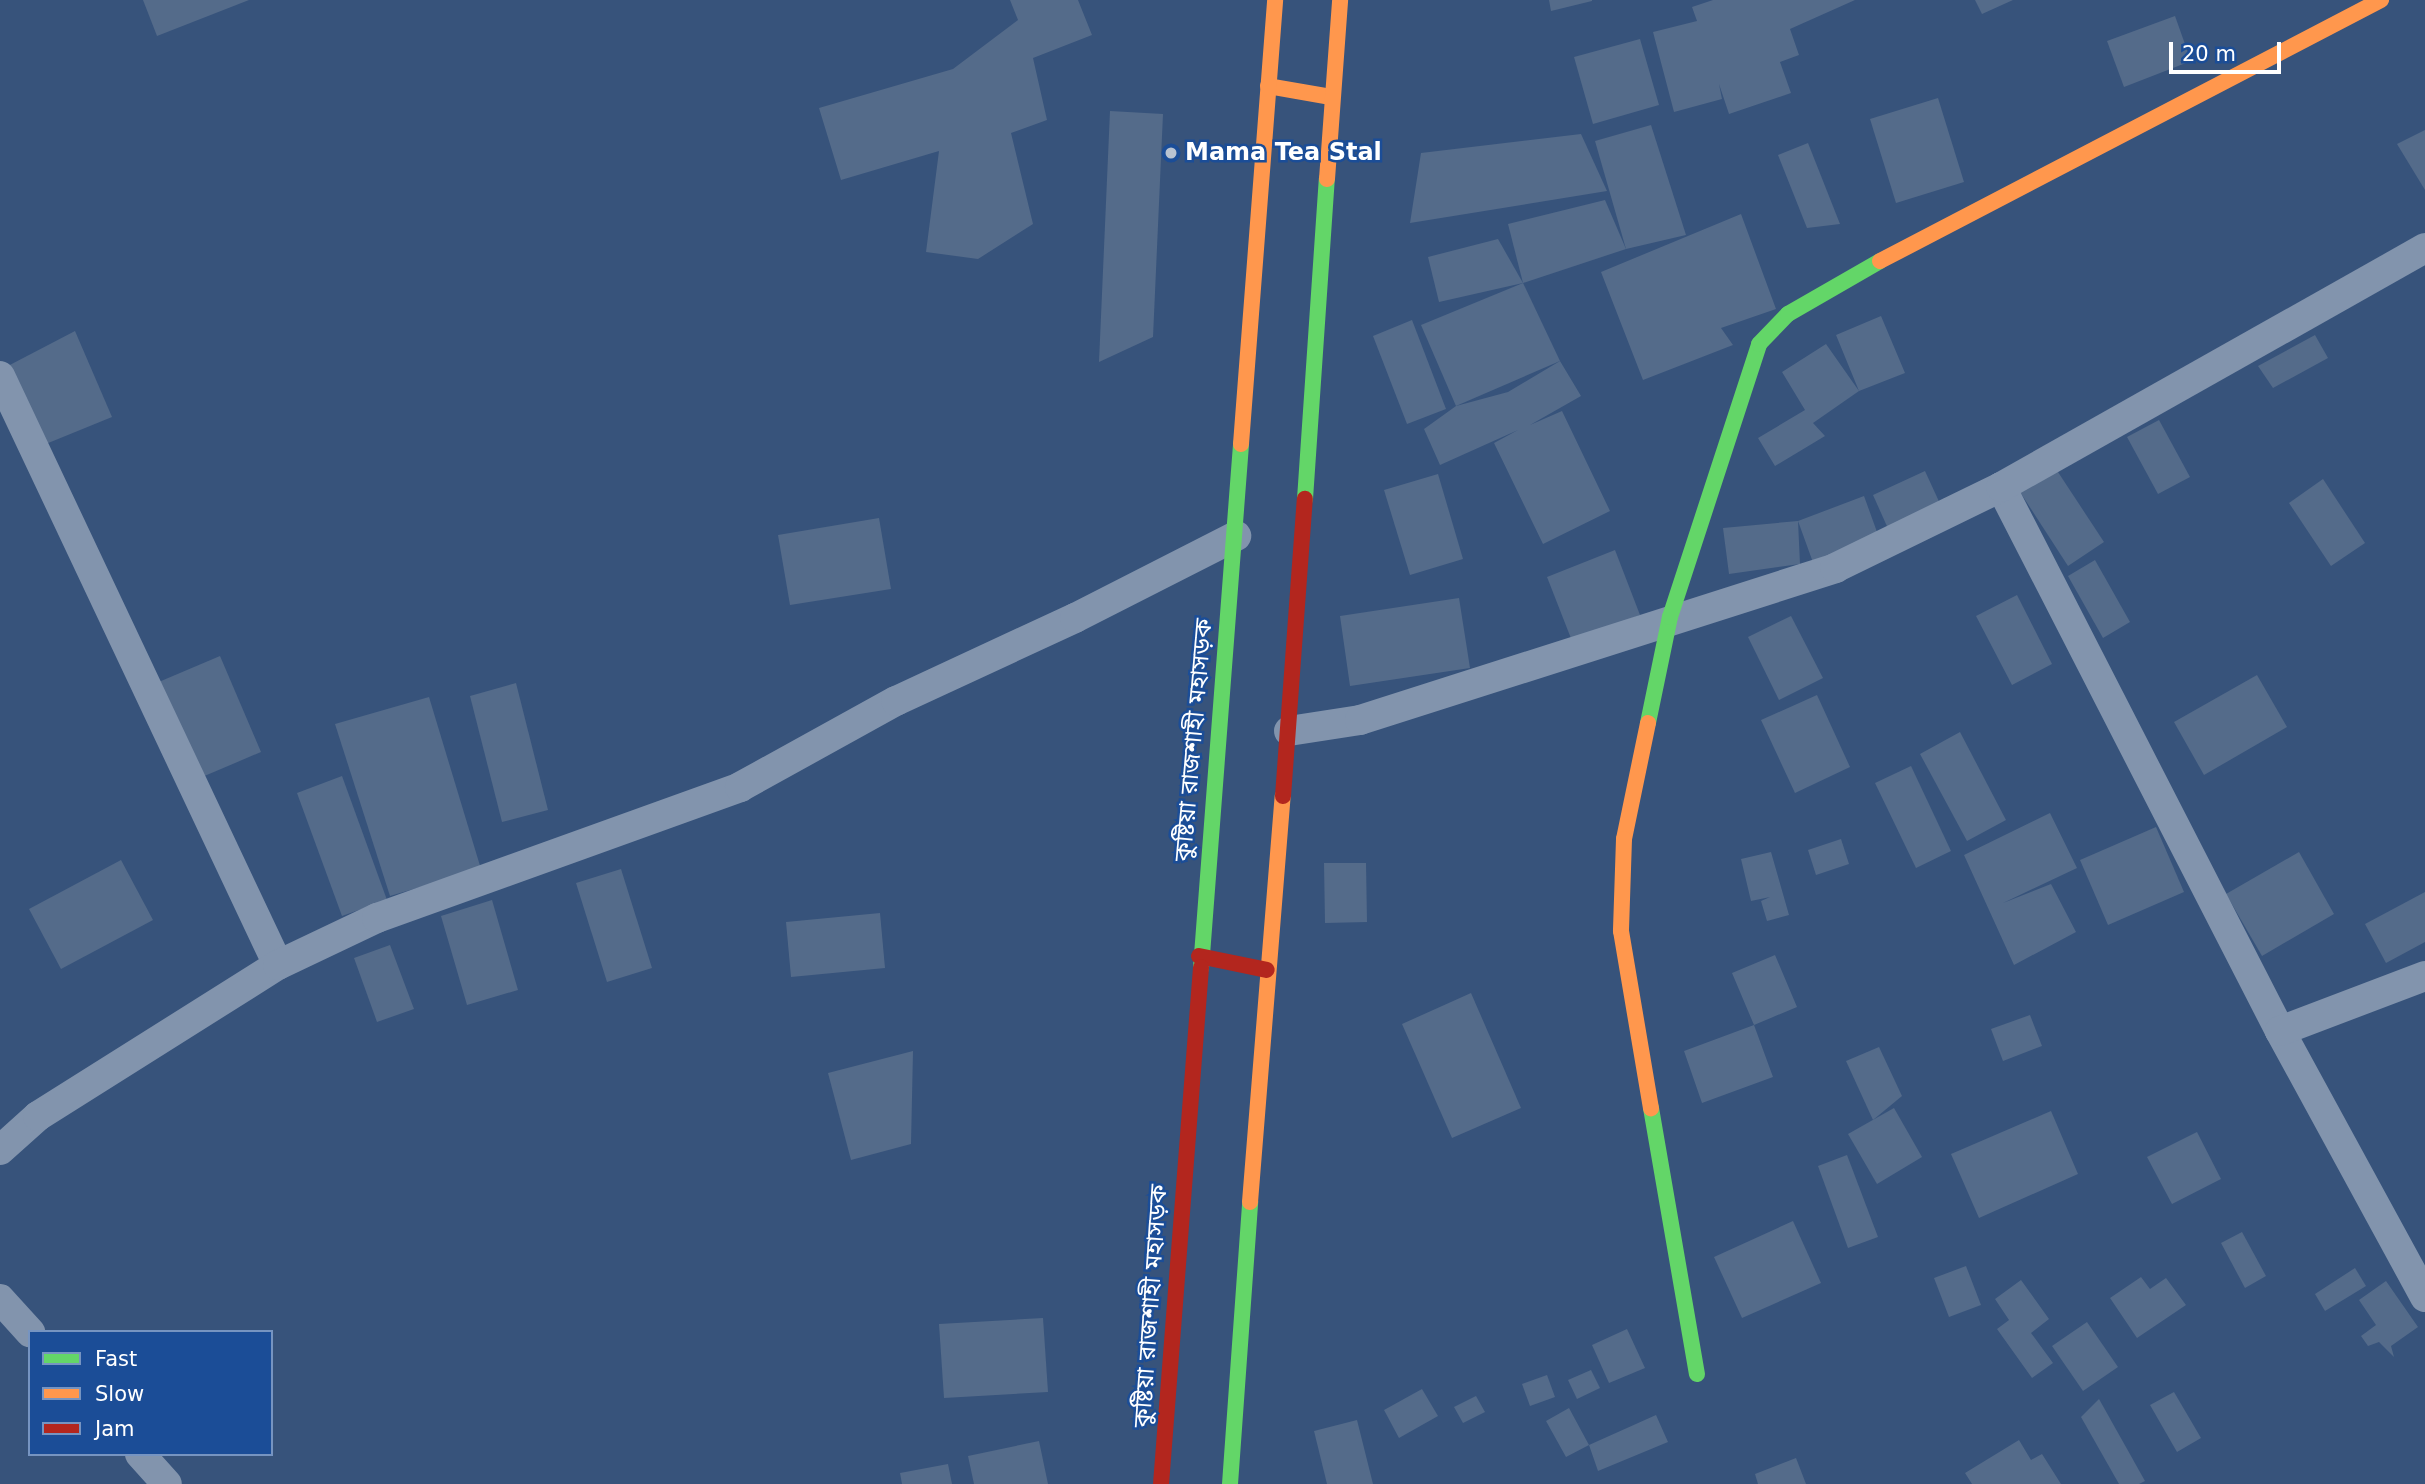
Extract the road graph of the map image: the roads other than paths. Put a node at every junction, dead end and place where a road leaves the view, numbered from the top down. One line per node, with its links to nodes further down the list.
1 (1275, 0): 4 (main road, কুষ্টিয়া রাজশাহী মহাসড়ক)
2 (1340, 0): 5 (main road)
3 (2381, 0): 10 (main road)
4 (1268, 86): 5 (main road); 9 (main road, কুষ্টিয়া রাজশাহী মহাসড়ক)
5 (1331, 97): 11 (main road)
6 (2425, 248): 8 (street)
7 (0, 376): 13 (street)
8 (2001, 487): 10 (street); 16 (street)
9 (1236, 536): 12 (main road, কুষ্টিয়া রাজশাহী মহাসড়ক); 13 (street)
10 (1670, 617): 11 (street); 21 (main road)
11 (1289, 730): 14 (main road)
12 (1199, 956): 14 (main road); 24 (main road, কুষ্টিয়া রাজশাহী মহাসড়ক)
13 (278, 965): 17 (street)
14 (1267, 970): 25 (main road)
15 (2425, 976): 16 (street)
16 (2280, 1031): 18 (street)
17 (0, 1150)
18 (2425, 1297)
19 (0, 1299): 20 (street)
20 (28, 1330)
21 (1698, 1374)
22 (143, 1456): 23 (street)
23 (167, 1484)
24 (1161, 1484)
25 (1230, 1484)

